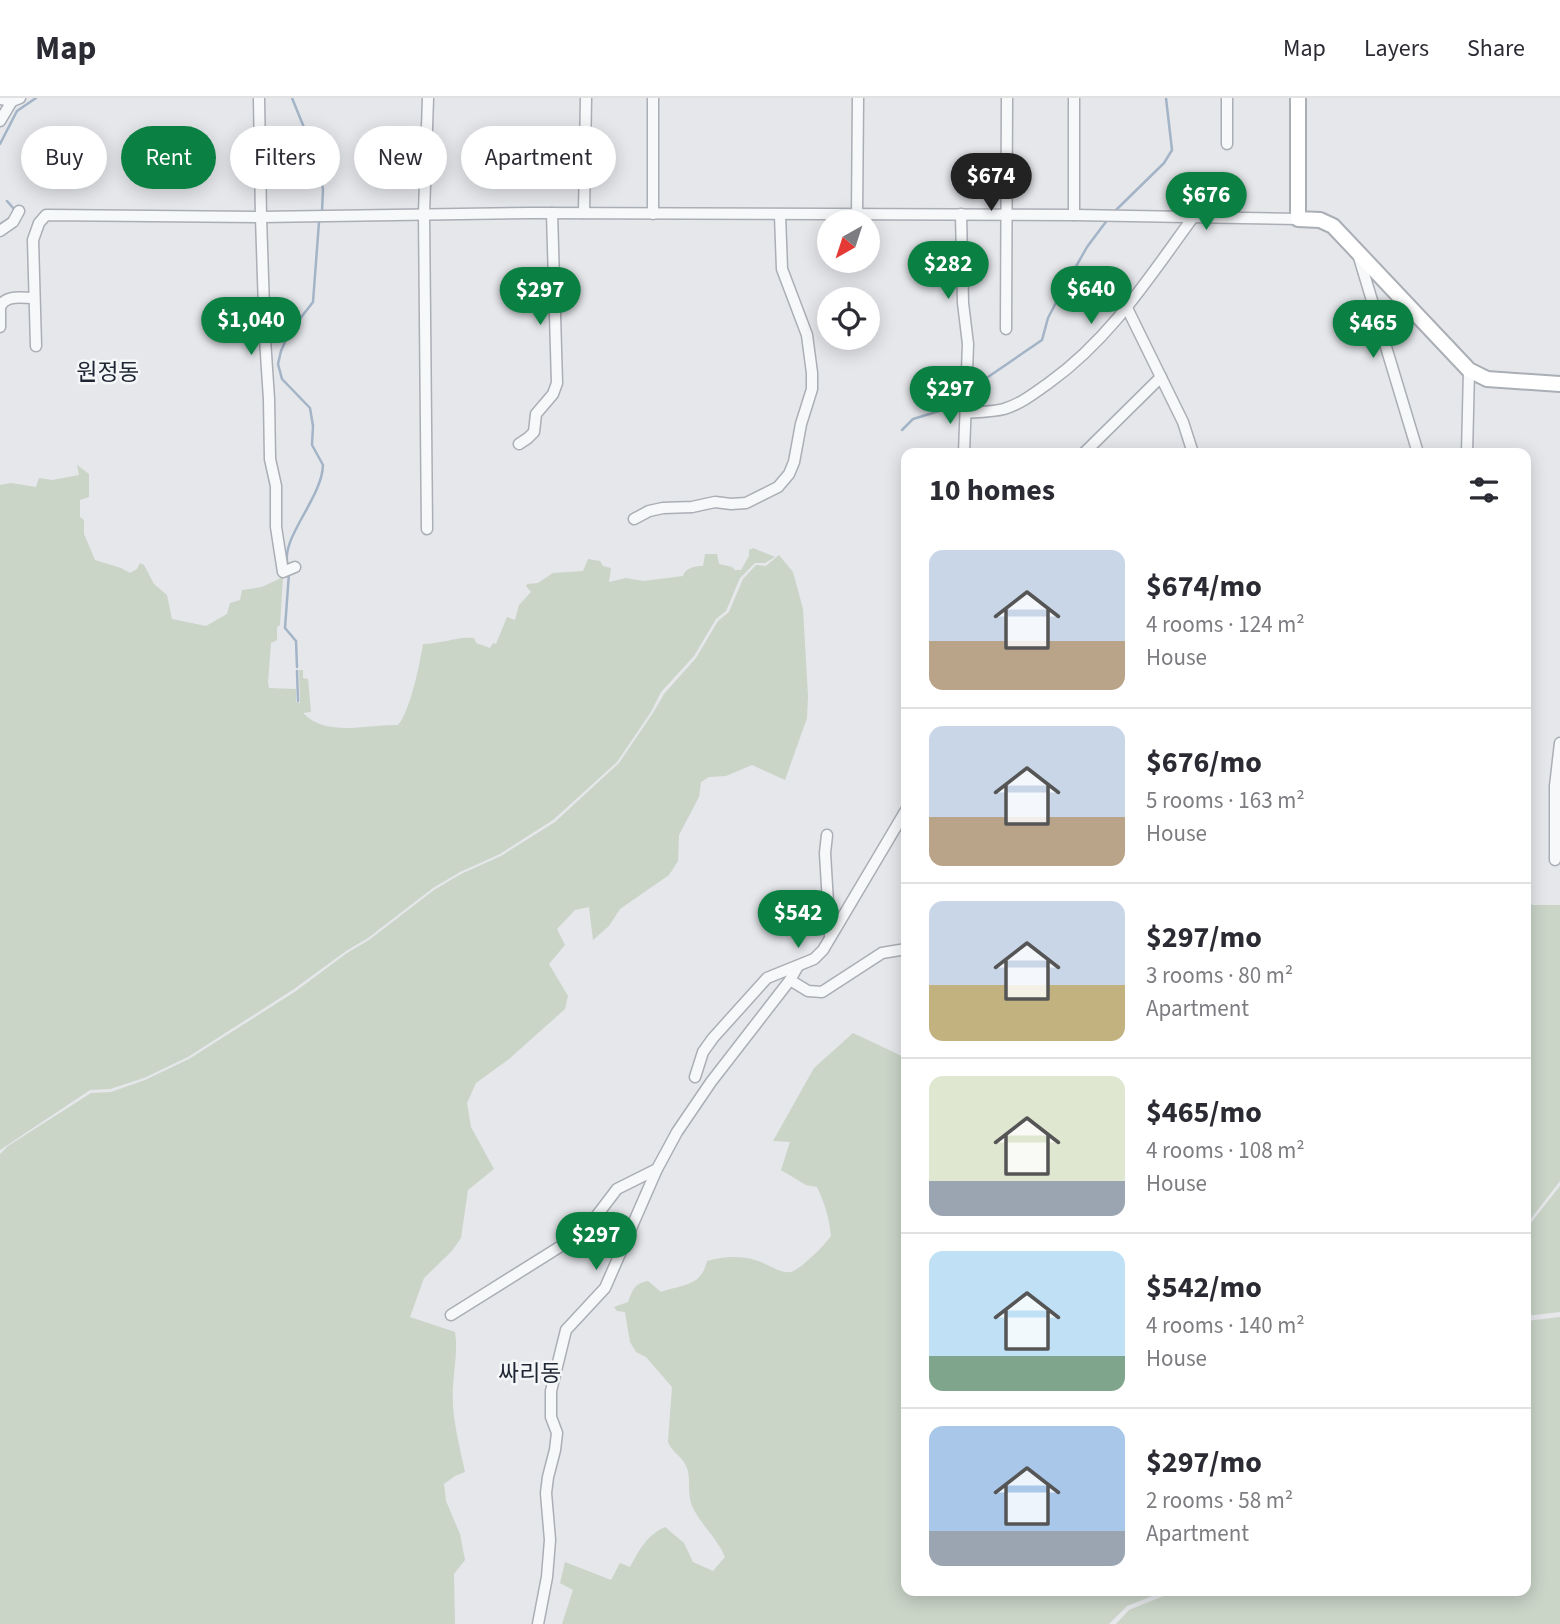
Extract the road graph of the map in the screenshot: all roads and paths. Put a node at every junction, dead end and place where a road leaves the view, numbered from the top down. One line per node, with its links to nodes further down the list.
1 (259, 98): 27 (street)
2 (428, 98): 16 (street)
3 (586, 98): 18 (street)
4 (653, 98): 19 (street)
5 (858, 98): 14 (street)
6 (1007, 98): 25 (street)
7 (1074, 98): 24 (street)
8 (1227, 98): 13 (street)
9 (1298, 98): 28 (street)
10 (0, 99): 11 (street)
11 (16, 99): 12 (street)
12 (0, 121)
13 (1227, 144)
14 (857, 210)
15 (19, 211): 29 (street)
16 (424, 213): 17 (street); 27 (street); 48 (street)
17 (552, 213): 18 (street); 41 (street)
18 (584, 213): 19 (street)
19 (653, 214): 21 (street)
20 (961, 214): 23 (street); 25 (street); 40 (street)
21 (780, 215): 22 (street); 47 (street)
22 (817, 215)
23 (880, 215)
24 (1074, 215): 25 (street); 26 (street)
25 (1007, 216): 35 (street)
26 (1194, 216): 28 (street); 32 (street)
27 (261, 217): 31 (street); 49 (street)
28 (1298, 219): 30 (street)
29 (0, 231)
30 (1358, 254): 37 (street); 45 (street)
31 (34, 298): 33 (street); 36 (street)
32 (1127, 308): 38 (street); 40 (street)
33 (0, 309): 34 (street)
34 (0, 327)
35 (1006, 329)
36 (36, 346)
37 (1469, 370): 39 (street); 46 (street)
38 (1160, 377): 43 (street); 44 (street)
39 (1560, 384)
40 (966, 413): 42 (street)
41 (519, 443)
42 (964, 448)
43 (1089, 448)
44 (1192, 448)
45 (1416, 448)
46 (1467, 448)
47 (634, 519)
48 (427, 529)
49 (295, 567)
50 (1560, 743): 53 (street)
51 (901, 818): 54 (street)
52 (827, 835): 54 (street)
53 (1555, 860)
54 (830, 937): 56 (street)
55 (901, 951): 57 (street)
56 (798, 966): 57 (street); 58 (street)
57 (790, 980): 59 (street)
58 (695, 1077)
59 (656, 1169): 60 (street); 61 (street)
60 (452, 1315)
61 (538, 1624)

